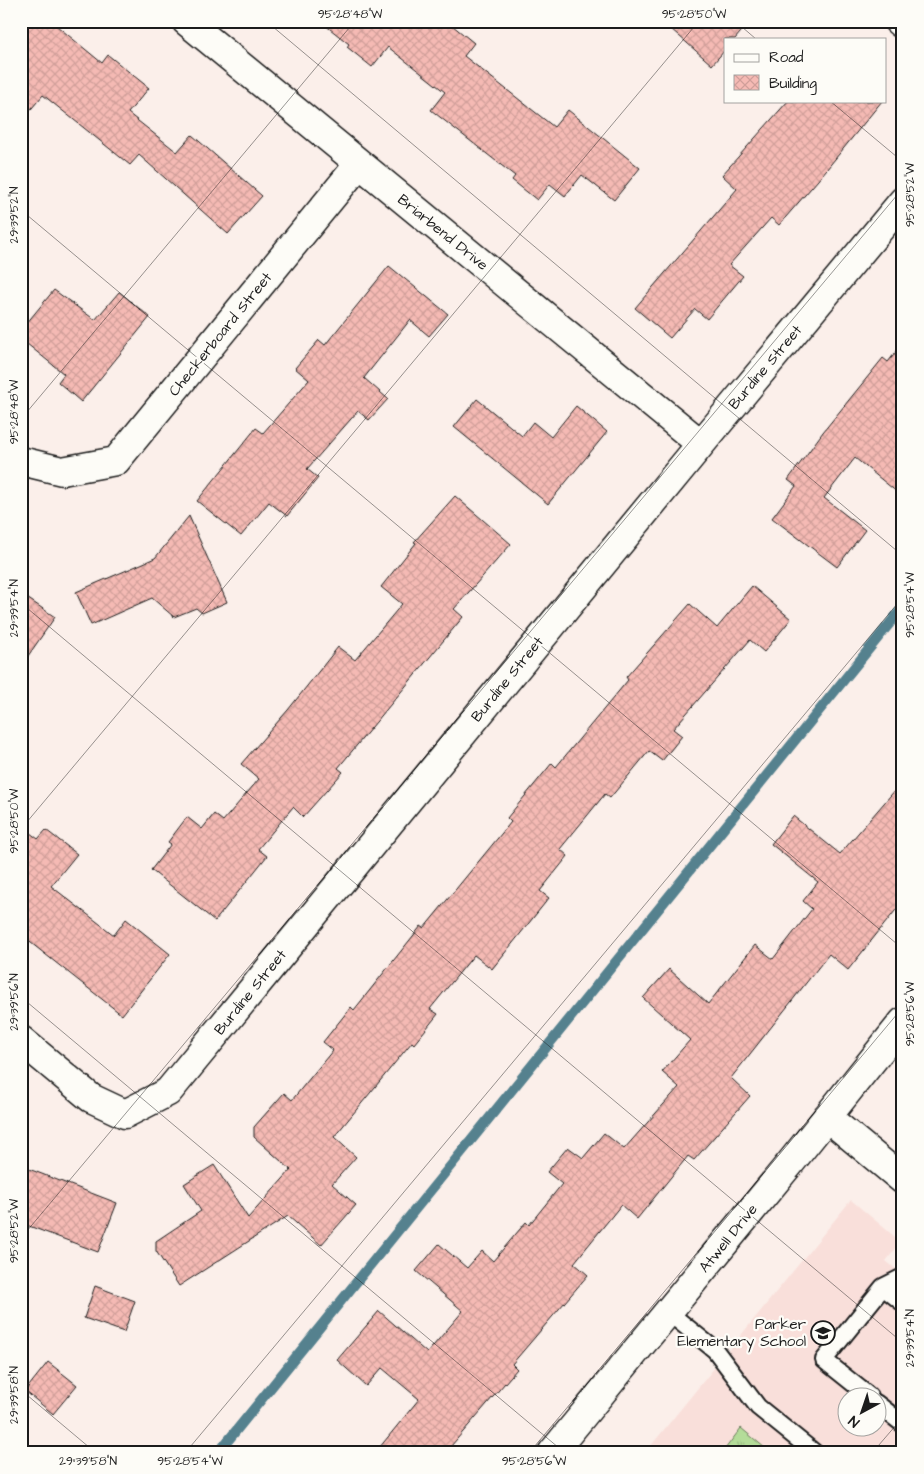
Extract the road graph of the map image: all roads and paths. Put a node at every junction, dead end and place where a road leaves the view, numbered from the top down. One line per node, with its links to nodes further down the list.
1 (186, 21): 4 (street, Briarbend Drive)
2 (898, 21): 3 (street)
3 (903, 25)
4 (359, 164): 6 (street, Briarbend Drive); 7 (street, Checkerboard Street)
5 (903, 202): 6 (street, Burdine Street)
6 (700, 444): 9 (street, Burdine Street)
7 (21, 461)
8 (903, 1022): 10 (street, Atwell Drive)
9 (21, 1040)
10 (827, 1117): 11 (street); 15 (street, Atwell Drive)
11 (903, 1180)
12 (903, 1277): 13 (lane)
13 (883, 1287): 14 (lane); 16 (lane)
14 (903, 1303)
15 (668, 1312): 19 (street, Atwell Drive); 20 (lane)
16 (856, 1386)
17 (886, 1411): 18 (lane)
18 (903, 1424)
19 (552, 1453)
20 (815, 1453)

